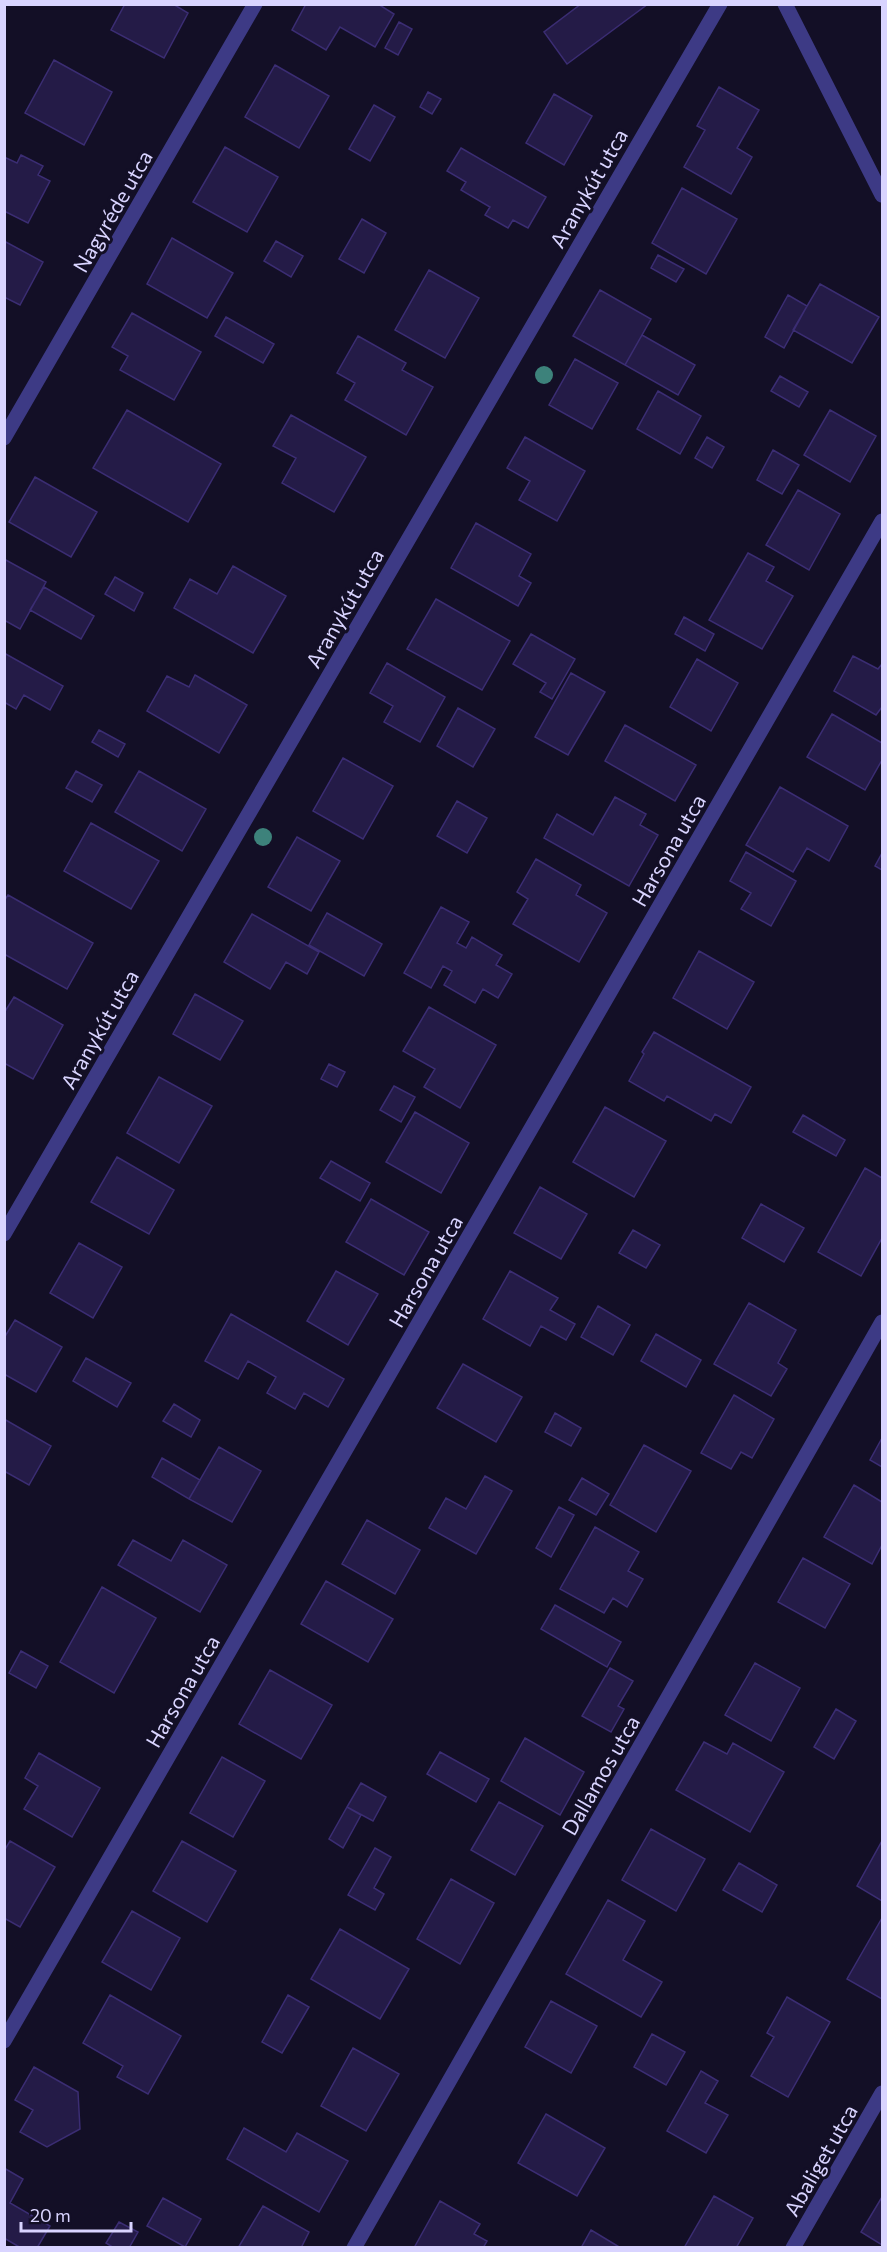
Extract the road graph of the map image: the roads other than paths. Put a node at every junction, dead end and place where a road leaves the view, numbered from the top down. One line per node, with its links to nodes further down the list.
1 (255, 4): 5 (street, Nagyréde utca)
2 (720, 4): 7 (street, Aranykút utca)
3 (785, 4): 4 (street)
4 (882, 195)
5 (4, 438)
6 (882, 521): 9 (street, Harsona utca)
7 (4, 1234)
8 (882, 1322): 11 (street, Dallamos utca)
9 (4, 2041)
10 (882, 2093): 12 (street, Abaliget utca)
11 (354, 2247)
12 (794, 2247)

